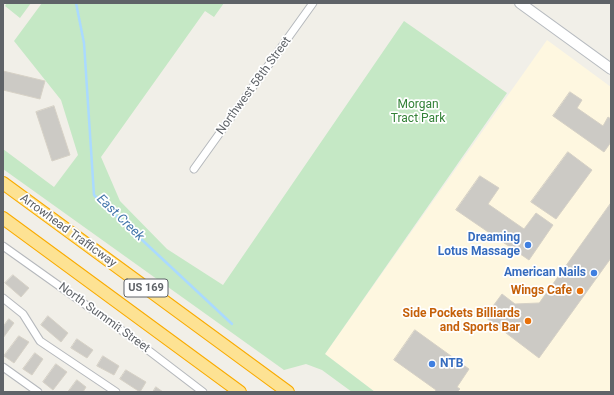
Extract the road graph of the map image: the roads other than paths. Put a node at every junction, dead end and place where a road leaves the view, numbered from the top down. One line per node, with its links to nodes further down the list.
1 (313, 3): 4 (street, Northwest 58th Street)
2 (520, 3): 3 (street)
3 (611, 70)
4 (194, 169)
5 (3, 183): 14 (highway, Arrowhead Trafficway / US 169)
6 (3, 218): 13 (highway, US 169)
7 (3, 246): 12 (street, North Summit Street)
8 (3, 298): 11 (street)
9 (3, 366): 10 (street)
10 (38, 392)
11 (116, 392)
12 (204, 392)
13 (240, 392)
14 (288, 392)

